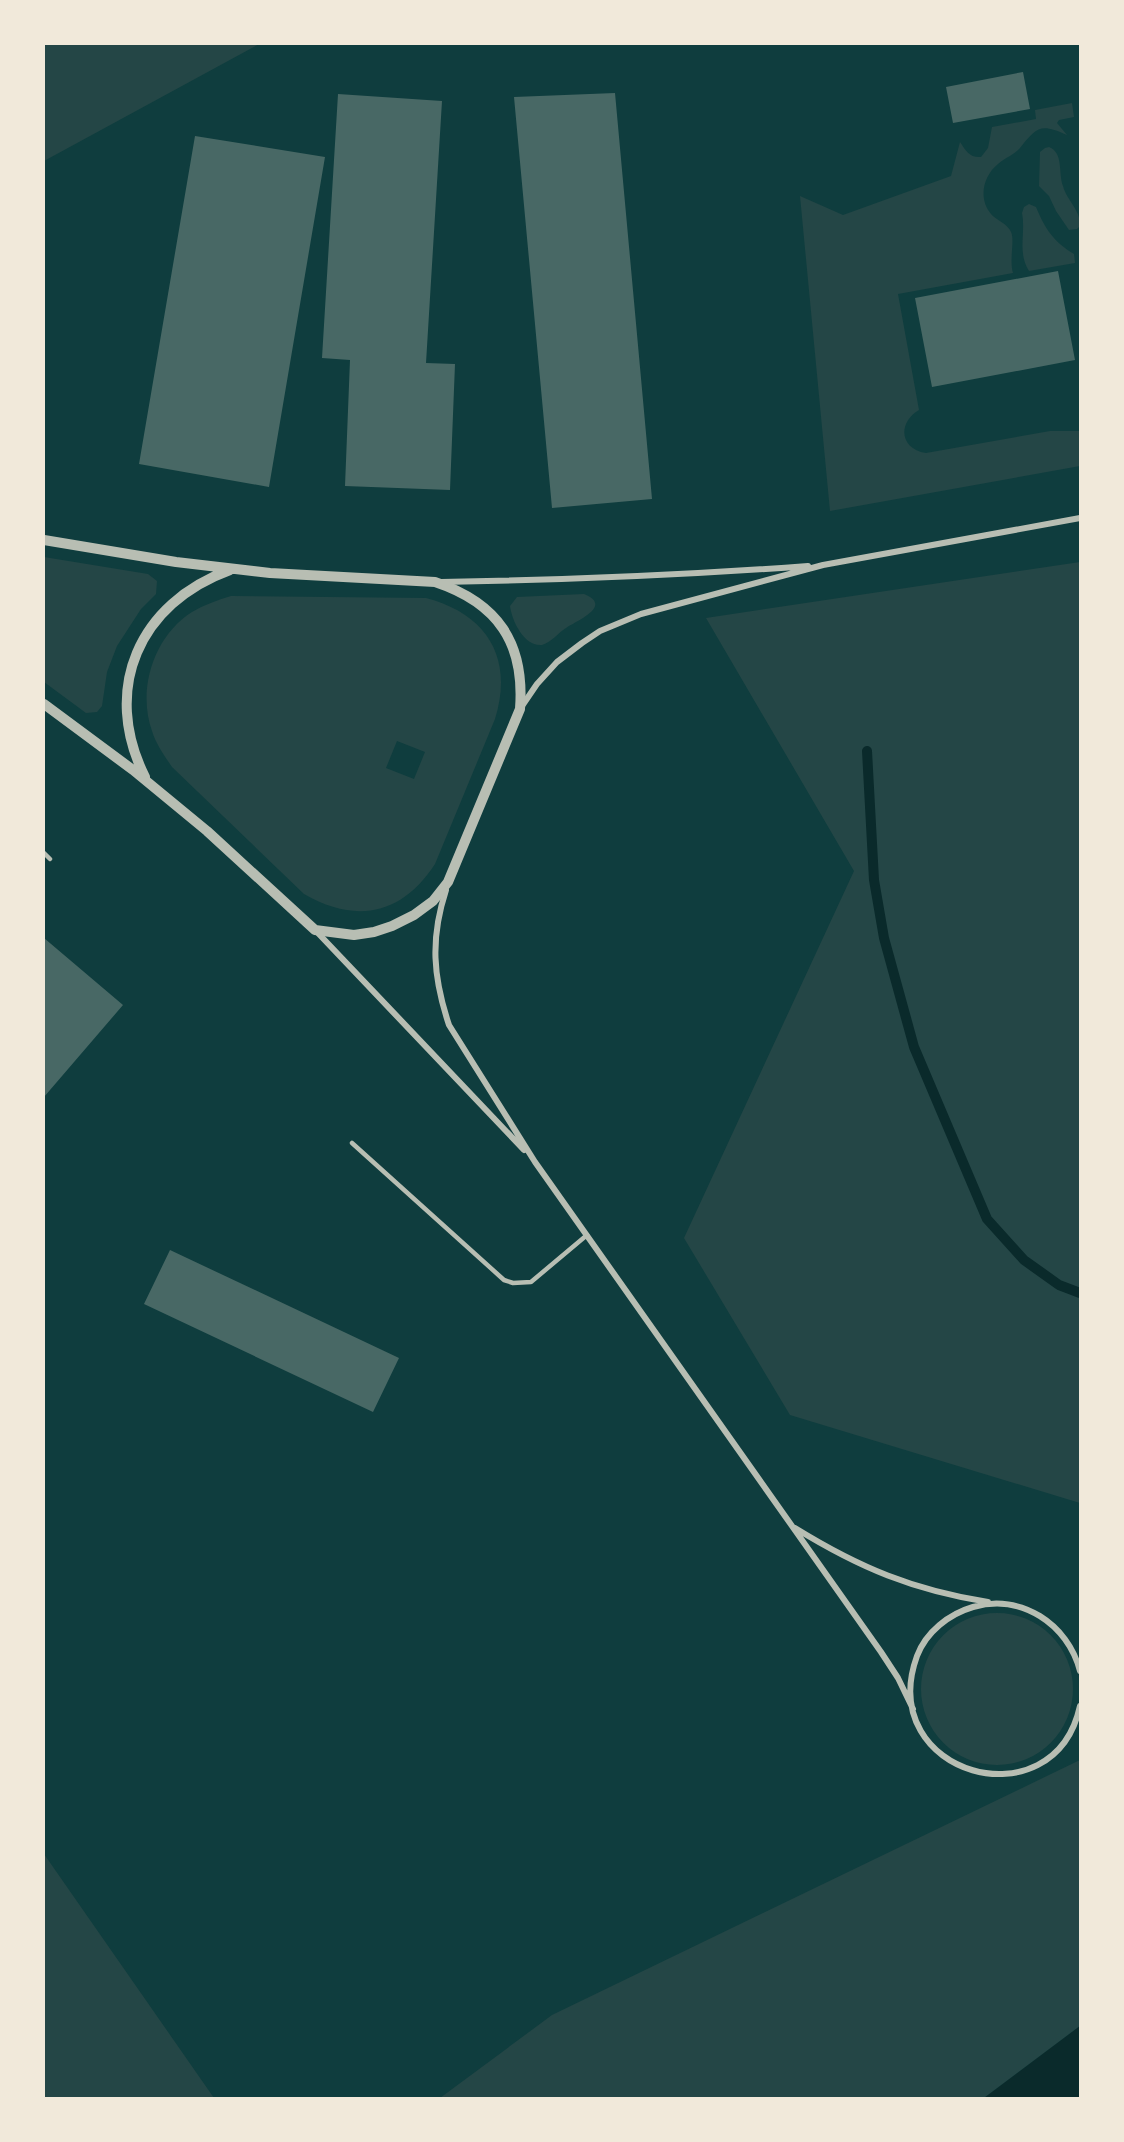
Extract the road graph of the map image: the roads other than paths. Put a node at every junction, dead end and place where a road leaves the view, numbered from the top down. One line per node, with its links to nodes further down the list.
1 (1080, 518): 3 (street)
2 (44, 540): 4 (street)
3 (824, 564): 5 (street); 7 (street)
4 (233, 569): 5 (street); 8 (street)
5 (435, 582): 7 (street)
6 (44, 704): 8 (street)
7 (520, 709): 11 (street)
8 (147, 782): 12 (street)
9 (44, 853): 10 (lane)
10 (50, 858)
11 (448, 882): 12 (street); 14 (street)
12 (315, 930): 14 (street)
13 (352, 1143): 15 (lane)
14 (535, 1162): 15 (street)
15 (587, 1235): 16 (street)
16 (791, 1526): 17 (street); 20 (street)
17 (1001, 1603): 18 (street); 20 (street)
18 (1080, 1671)
19 (1080, 1706): 20 (street)
20 (913, 1709)

